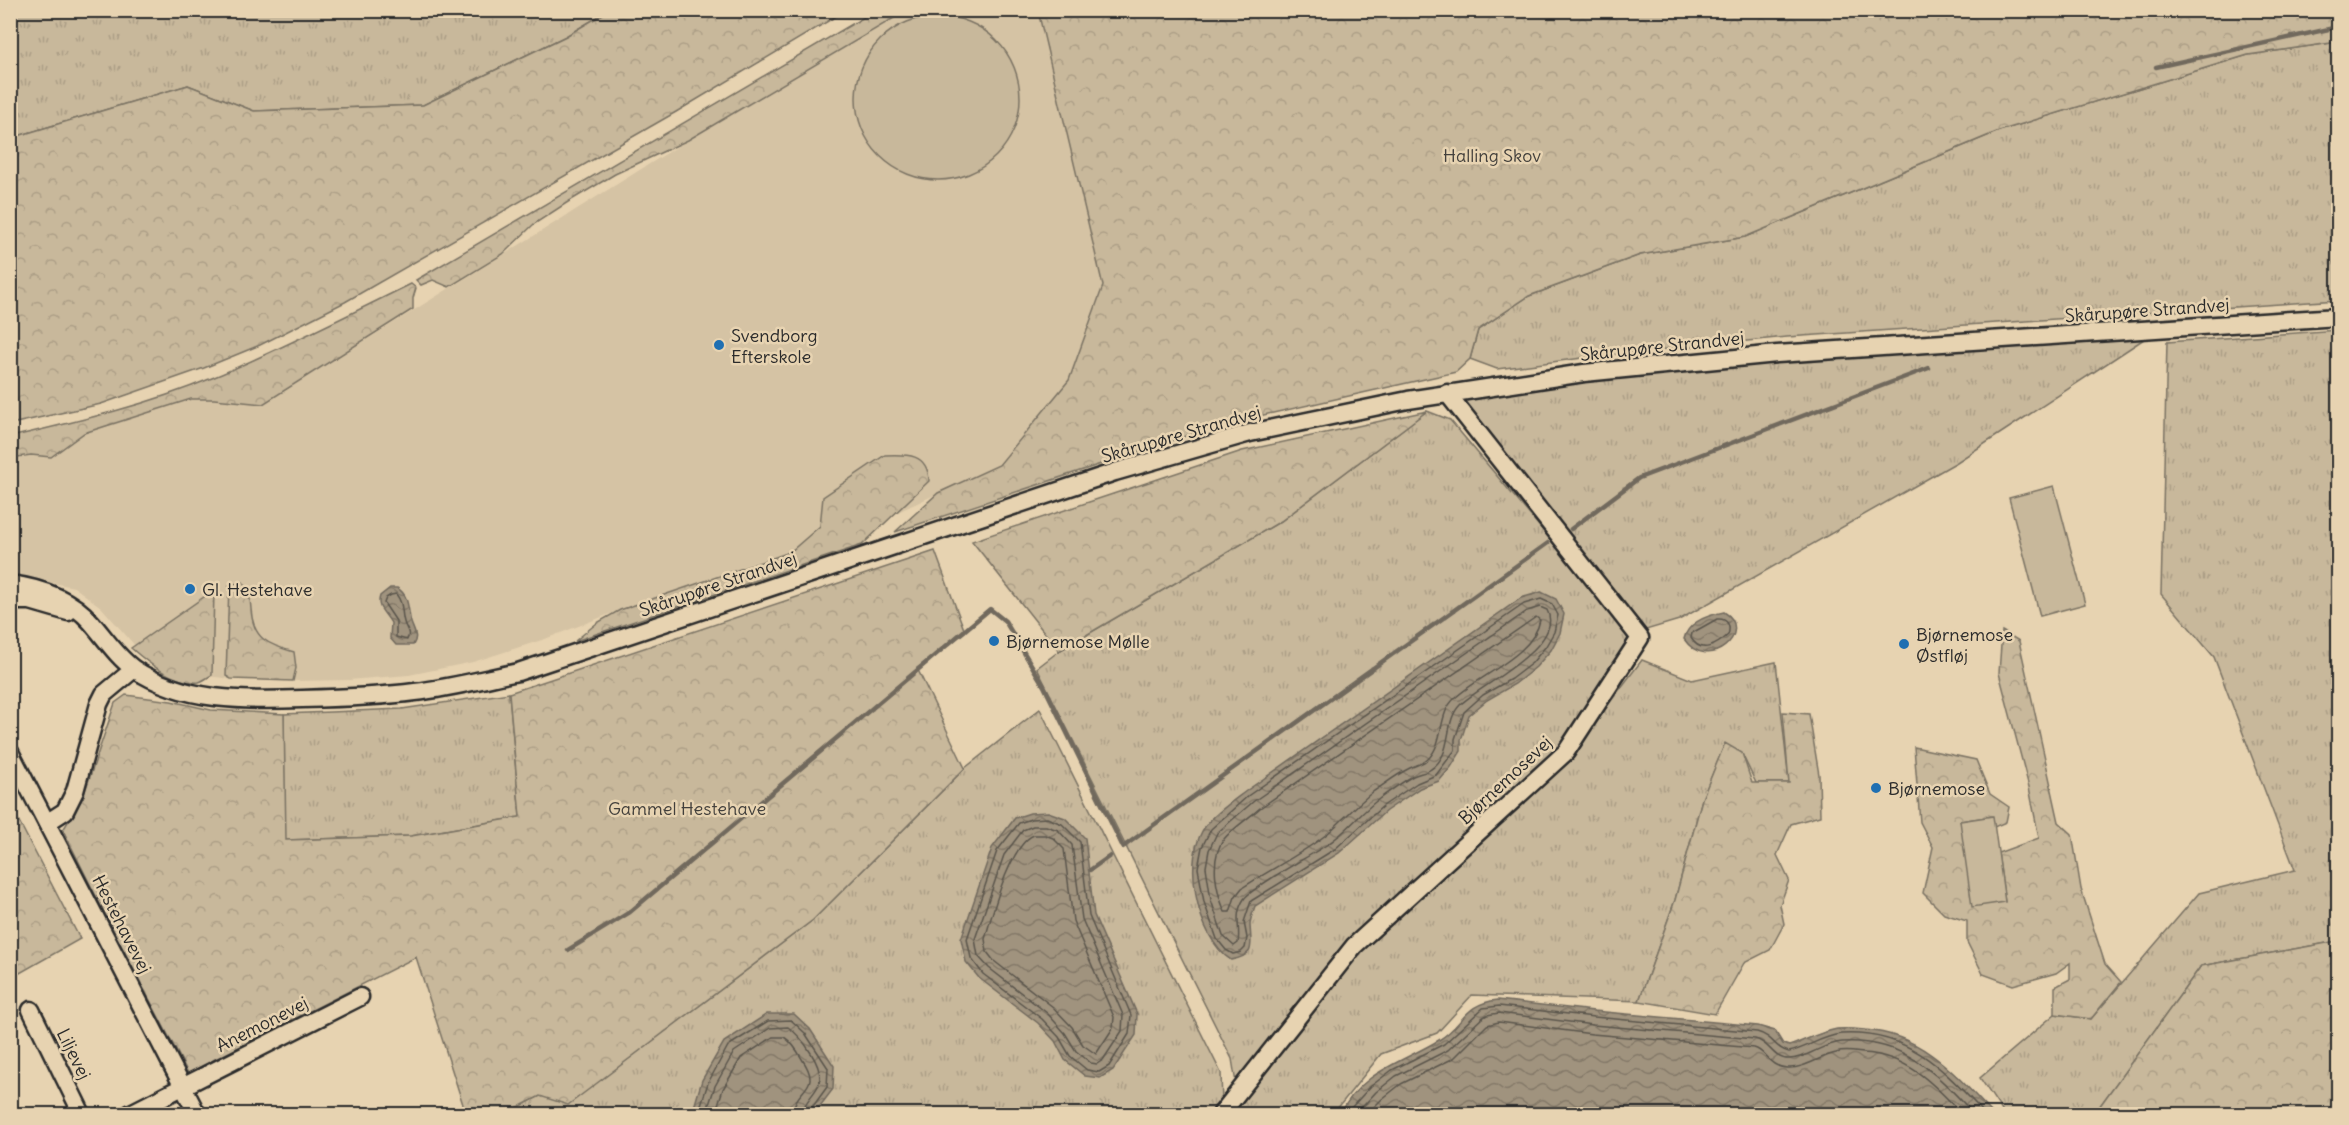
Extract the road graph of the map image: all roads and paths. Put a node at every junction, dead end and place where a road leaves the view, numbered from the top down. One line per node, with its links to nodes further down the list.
1 (2338, 317): 2 (street, Skårupøre Strandvej)
2 (1447, 393): 6 (street, Skårupøre Strandvej); 15 (street, Bjørnemosevej)
3 (10, 584): 5 (street, Skårupøre Strandvej)
4 (10, 601): 5 (street, Skårupøre Strandvej)
5 (89, 620): 6 (street, Skårupøre Strandvej)
6 (134, 669): 8 (street)
7 (10, 752): 8 (street, Hestehavevej)
8 (48, 822): 11 (street, Hestehavevej)
9 (360, 997): 11 (street, Anemonevej)
10 (32, 1010): 12 (street, Liljevej)
11 (182, 1086): 13 (street, Anemonevej); 14 (street, Hestehavevej)
12 (82, 1114)
13 (129, 1114)
14 (197, 1114)
15 (1221, 1114)

